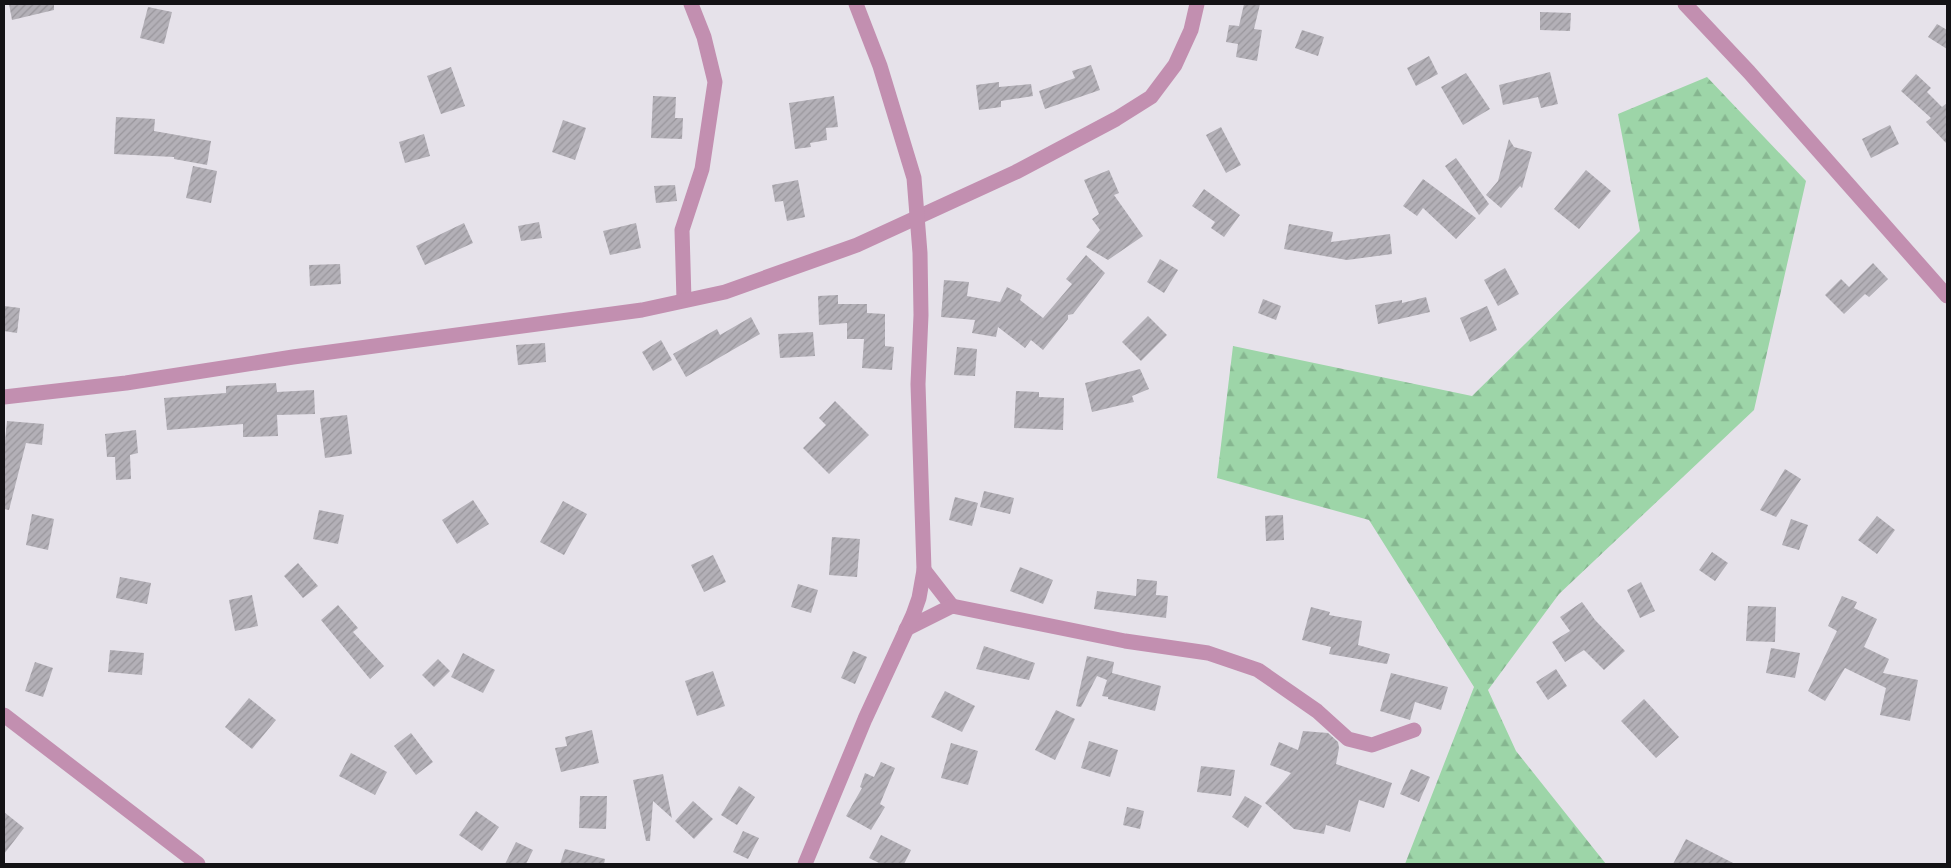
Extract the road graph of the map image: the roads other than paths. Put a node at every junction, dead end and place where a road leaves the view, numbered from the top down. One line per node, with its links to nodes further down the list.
1 (691, 4): 7 (street)
2 (856, 4): 5 (street)
3 (1197, 4): 5 (street)
4 (1685, 4): 6 (street)
5 (919, 217): 7 (street); 9 (street)
6 (1947, 296)
7 (684, 300): 8 (street)
8 (4, 397)
9 (924, 570): 10 (street); 11 (street)
10 (952, 606): 11 (street); 13 (street)
11 (906, 628): 15 (street)
12 (4, 714): 14 (street)
13 (1414, 730)
14 (198, 864)
15 (805, 864)

